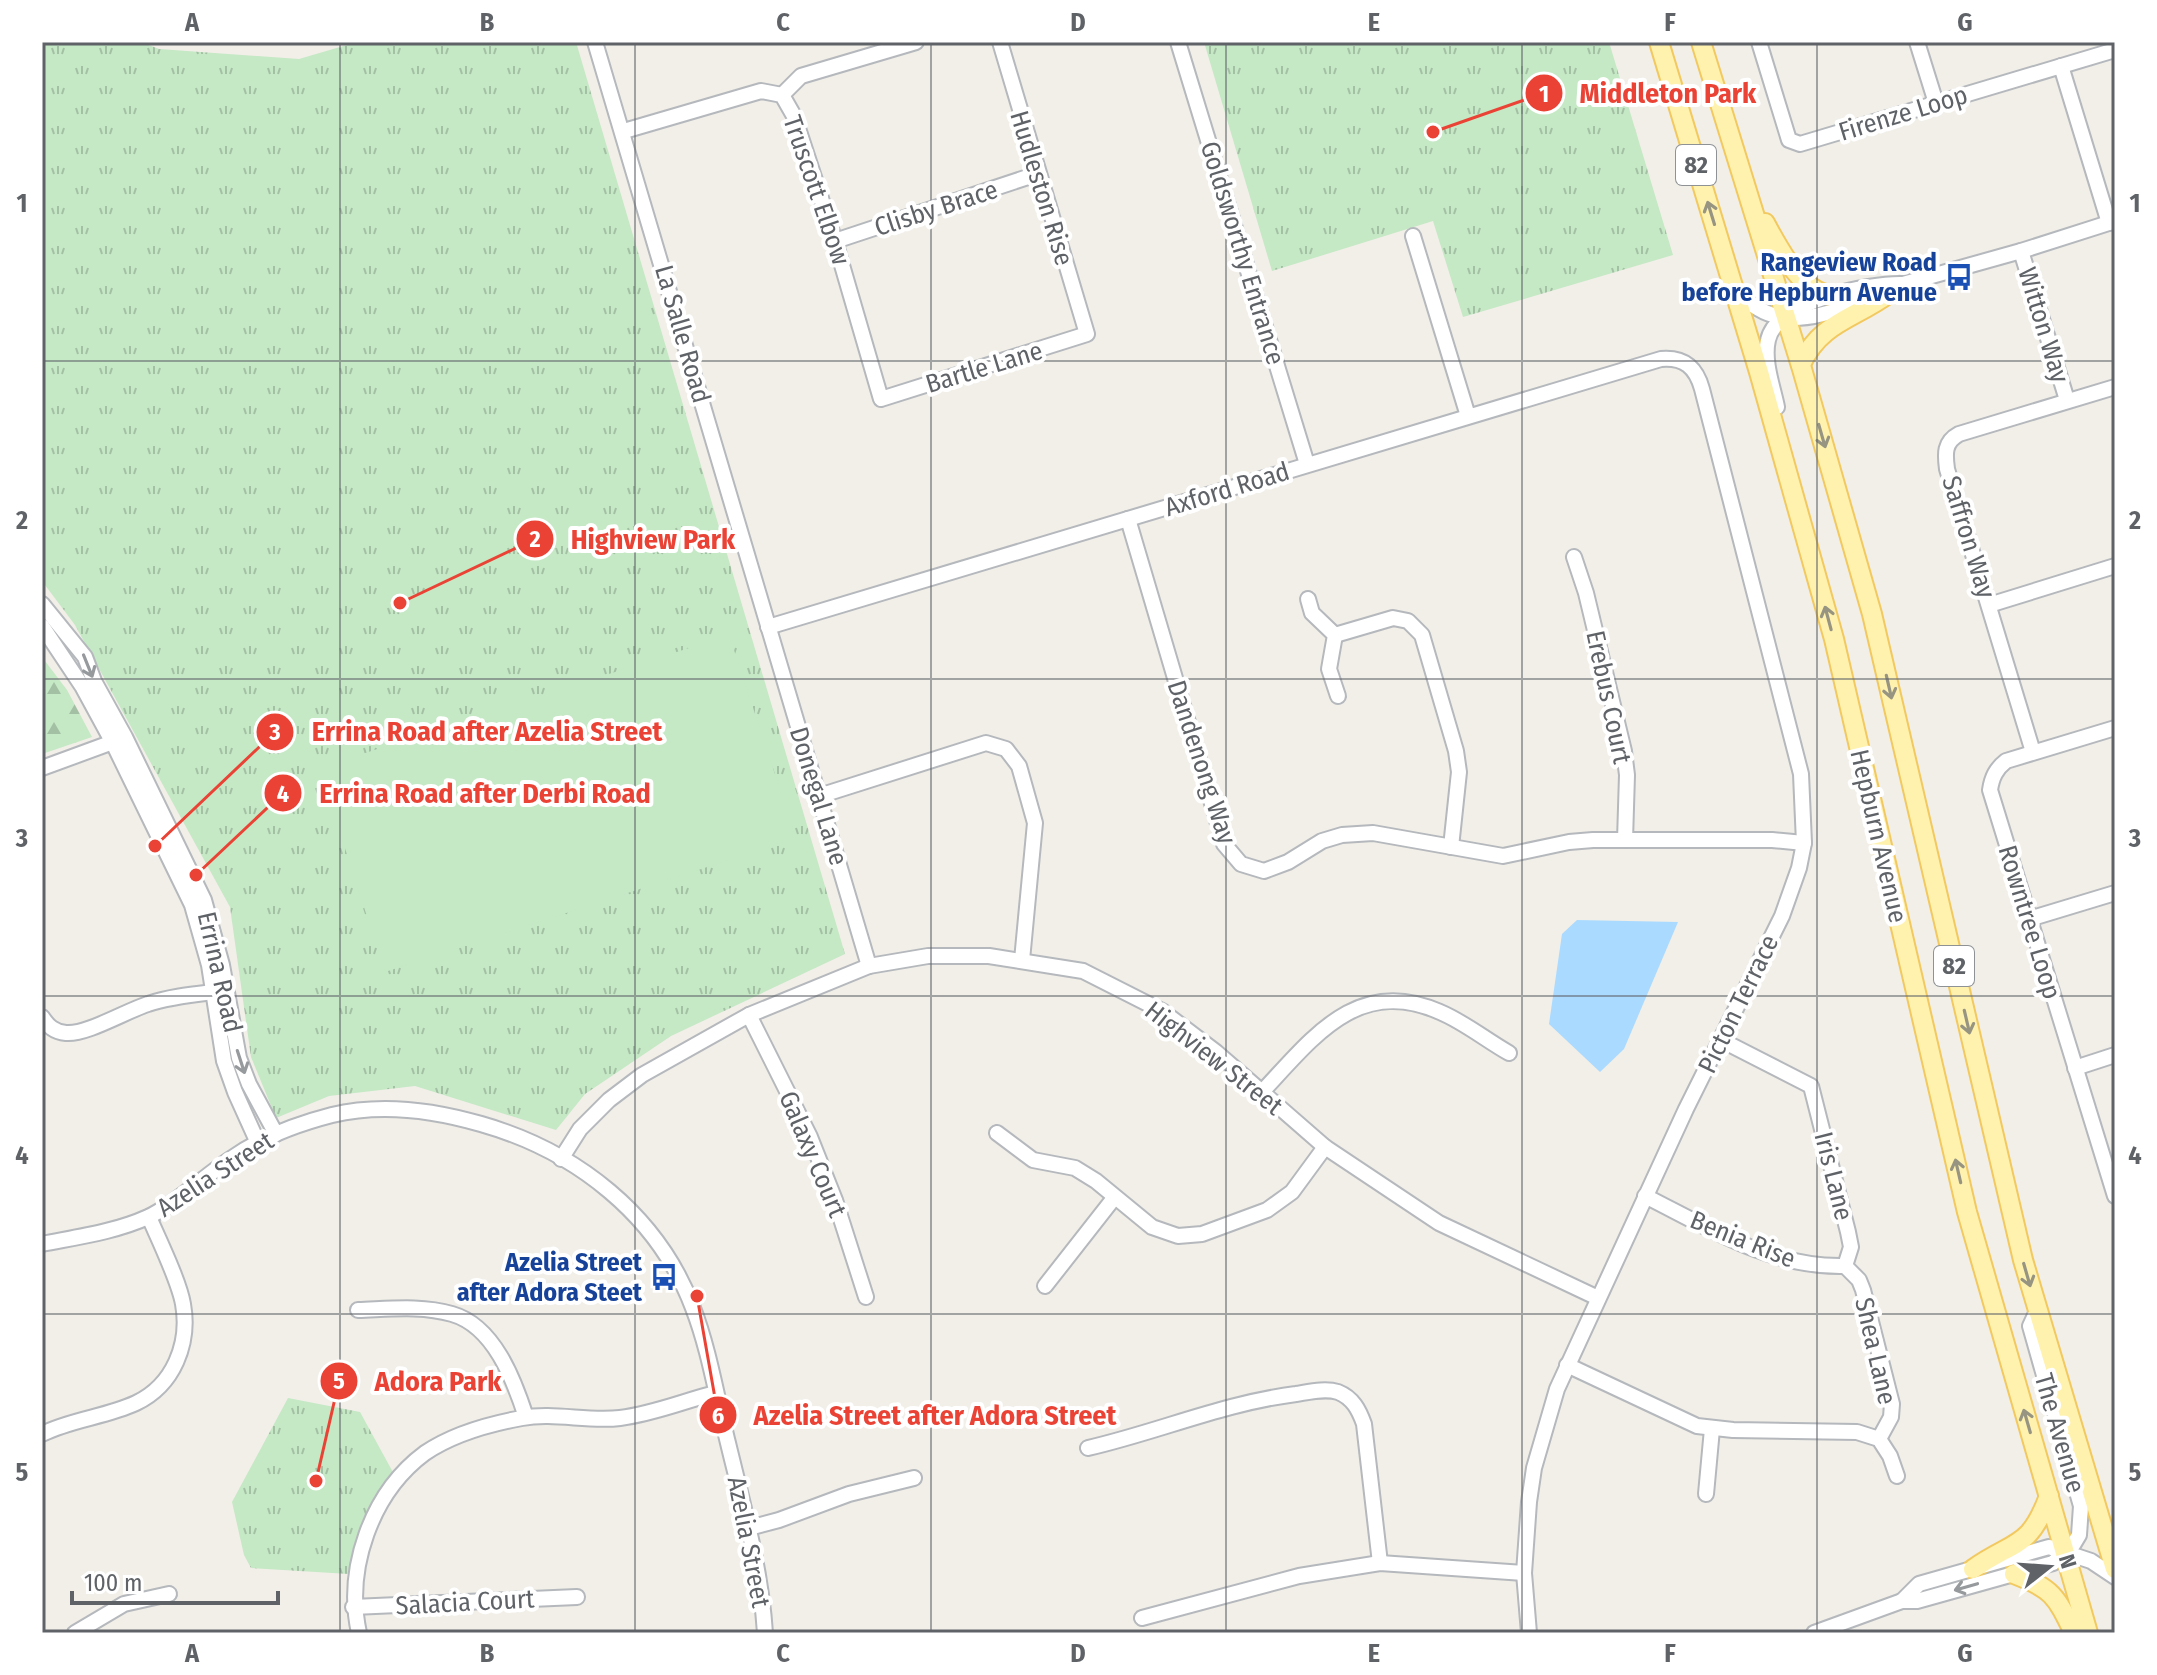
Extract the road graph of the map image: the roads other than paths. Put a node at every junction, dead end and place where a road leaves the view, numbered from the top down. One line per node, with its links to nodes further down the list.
1 (595, 42): 13 (street, La Salle Road)
2 (916, 42): 11 (street)
3 (1000, 42): 15 (street, Hudleston Rise)
4 (1178, 42): 31 (street, Goldsworthy Entrance)
5 (1659, 42): 20 (main road, Hepburn Avenue / 82, one-way to 5)
6 (1701, 42): 14 (main road, Hepburn Avenue / 82)
7 (1759, 42): 12 (street, Firenze Loop)
8 (1917, 42): 12 (street)
9 (2115, 50): 10 (street, Firenze Loop)
10 (2061, 66): 12 (street, Firenze Loop); 16 (street)
11 (782, 95): 13 (street, Truscott Elbow); 18 (street, Truscott Elbow)
12 (1936, 103)
13 (624, 131): 40 (street, La Salle Road)
14 (1737, 162): 22 (main road); 23 (main road, Hepburn Avenue / 82)
15 (1037, 174): 18 (street, Clisby Brace); 24 (street, Hudleston Rise)
16 (2112, 222): 19 (street)
17 (1413, 236): 30 (street)
18 (835, 241): 28 (street, Truscott Elbow)
19 (2021, 251): 21 (street); 29 (street, Witton Way)
20 (1734, 288): 23 (street); 32 (main road, Hepburn Avenue / 82)
21 (1895, 289): 22 (street); 23 (street); 26 (main road)
22 (1832, 295): 23 (street)
23 (1787, 317): 26 (main road, Hepburn Avenue / 82); 32 (street)
24 (1087, 334): 28 (street, Bartle Lane)
25 (1686, 362): 30 (street, Axford Road); 49 (street, Picton Terrace)
26 (1801, 364): 78 (main road, Hepburn Avenue / 82, one-way to 78)
27 (2115, 387): 29 (street)
28 (881, 399)
29 (2067, 400): 38 (street, Saffron Way)
30 (1468, 416): 31 (street, Axford Road)
31 (1307, 464): 33 (street, Axford Road)
32 (1798, 504): 89 (main road, Hepburn Avenue / 82, one-way to 32)
33 (1128, 519): 40 (street, Axford Road); 50 (street, Dandenong Way)
34 (1574, 557): 48 (street, Erebus Court)
35 (2115, 566): 38 (street)
36 (1308, 599): 41 (street)
37 (42, 604): 44 (street, Errina Road, one-way to 44)
38 (1989, 605): 45 (street, Saffron Way)
39 (42, 626): 44 (street, Errina Road)
40 (768, 627): 47 (street, Donegal Lane)
41 (1335, 635): 42 (street); 50 (street)
42 (1338, 696)
43 (2115, 728): 45 (street, Rowntree Loop)
44 (119, 740): 46 (street); 55 (street, Errina Road)
45 (2033, 752): 52 (street, Rowntree Loop)
46 (42, 768)
47 (819, 796): 53 (street); 54 (street, Donegal Lane)
48 (1625, 840): 49 (street, Dandenong Way); 50 (street, Dandenong Way)
49 (1804, 843): 58 (street, Picton Terrace)
50 (1451, 847)
51 (2115, 893): 52 (street)
52 (2029, 919): 61 (street, Rowntree Loop)
53 (1022, 960): 54 (street, Highview Street); 62 (street, Highview Street)
54 (869, 966): 56 (street, Highview Street)
55 (219, 992): 57 (street); 64 (street, Errina Road, one-way to 64); 65 (street, Errina Road)
56 (749, 1015): 67 (street, Highview Street); 75 (street, Galaxy Court)
57 (42, 1017)
58 (1721, 1040): 68 (street, Picton Terrace); 73 (street, Iris Lane)
59 (1509, 1053): 62 (street)
60 (2115, 1055): 61 (street)
61 (2075, 1068): 69 (street, Rowntree Loop)
62 (1261, 1093): 66 (street, Highview Street)
63 (997, 1133): 70 (street)
64 (276, 1134): 65 (street, Azelia Street); 67 (street, Azelia Street)
65 (258, 1143): 71 (street, Azelia Street)
66 (1325, 1147): 70 (street); 76 (street, Highview Street)
67 (561, 1159): 80 (street, Azelia Street)
68 (1645, 1196): 73 (street, Benia Rise); 76 (street, Picton Terrace)
69 (2115, 1196)
70 (1114, 1198): 74 (street)
71 (149, 1217): 72 (street, Azelia Street); 83 (street)
72 (42, 1244)
73 (1845, 1266): 84 (street, Shea Lane)
74 (1045, 1286)
75 (866, 1297)
76 (1598, 1298): 79 (street, Picton Terrace)
77 (358, 1310): 81 (street)
78 (2037, 1311): 91 (street, The Avenue); 94 (main road, Hepburn Avenue / 82)
79 (1567, 1365): 82 (street); 95 (street, Picton Terrace)
80 (715, 1393): 81 (street); 90 (street, Azelia Street)
81 (526, 1417): 101 (street)
82 (1712, 1429): 84 (street); 88 (street)
83 (42, 1434)
84 (1879, 1439): 86 (street)
85 (1088, 1448): 92 (street)
86 (1897, 1476)
87 (914, 1478): 90 (street)
88 (1706, 1494)
89 (2049, 1496): 91 (main road, Hepburn Avenue / 82); 93 (main road)
90 (749, 1528): 105 (street, Azelia Street)
91 (2064, 1552): 93 (street); 96 (street); 97 (street); 109 (main road, Hepburn Avenue / 82)
92 (1380, 1563): 95 (street); 102 (street)
93 (1973, 1569): 100 (street)
94 (2115, 1569)
95 (1524, 1573): 106 (street, Picton Terrace)
96 (2014, 1574): 100 (street, one-way to 100); 108 (main road)
97 (2115, 1577)
98 (169, 1594): 103 (street)
99 (577, 1597): 101 (street, Salacia Court)
100 (1902, 1601): 107 (street)
101 (353, 1607): 104 (street)
102 (1142, 1618)
103 (75, 1633)
104 (359, 1633)
105 (765, 1633)
106 (1529, 1633)
107 (1814, 1633)
108 (2074, 1633)
109 (2088, 1633)

